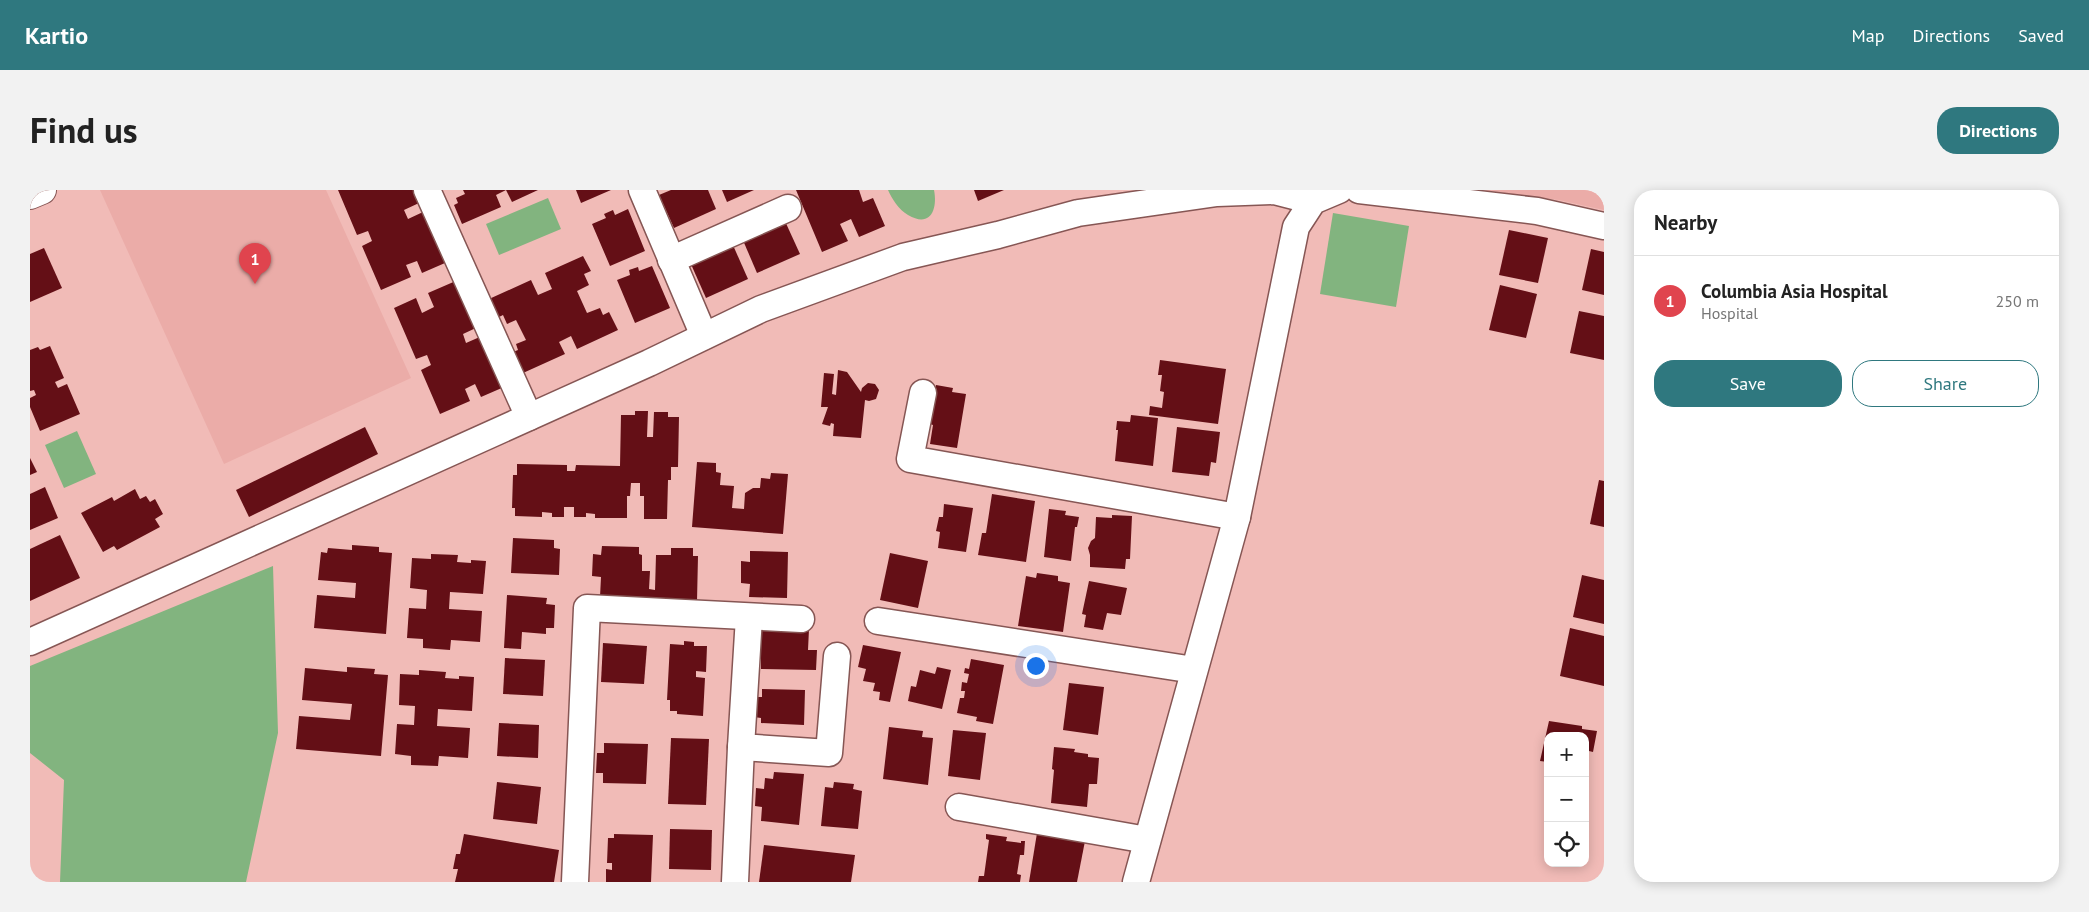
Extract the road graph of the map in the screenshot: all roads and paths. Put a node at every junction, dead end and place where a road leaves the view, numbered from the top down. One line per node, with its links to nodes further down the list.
1 (42, 190): 6 (main road)
2 (427, 190): 13 (street)
3 (642, 190): 10 (street)
4 (1339, 190): 7 (street)
5 (1359, 190): 9 (street)
6 (30, 195)
7 (1310, 195): 11 (street); 14 (street)
8 (788, 208): 10 (street)
9 (1604, 226)
10 (672, 260): 11 (street)
11 (704, 336): 13 (street)
12 (923, 393): 14 (street)
13 (529, 417): 18 (street)
14 (1238, 517): 20 (street)
15 (749, 617): 16 (street); 21 (street); 24 (street)
16 (801, 619)
17 (878, 621): 20 (street)
18 (30, 642)
19 (837, 656): 21 (street)
20 (1194, 670): 23 (street)
21 (741, 747): 25 (street)
22 (959, 807): 23 (street)
23 (1147, 840): 26 (street)
24 (575, 882)
25 (735, 882)
26 (1136, 882)

